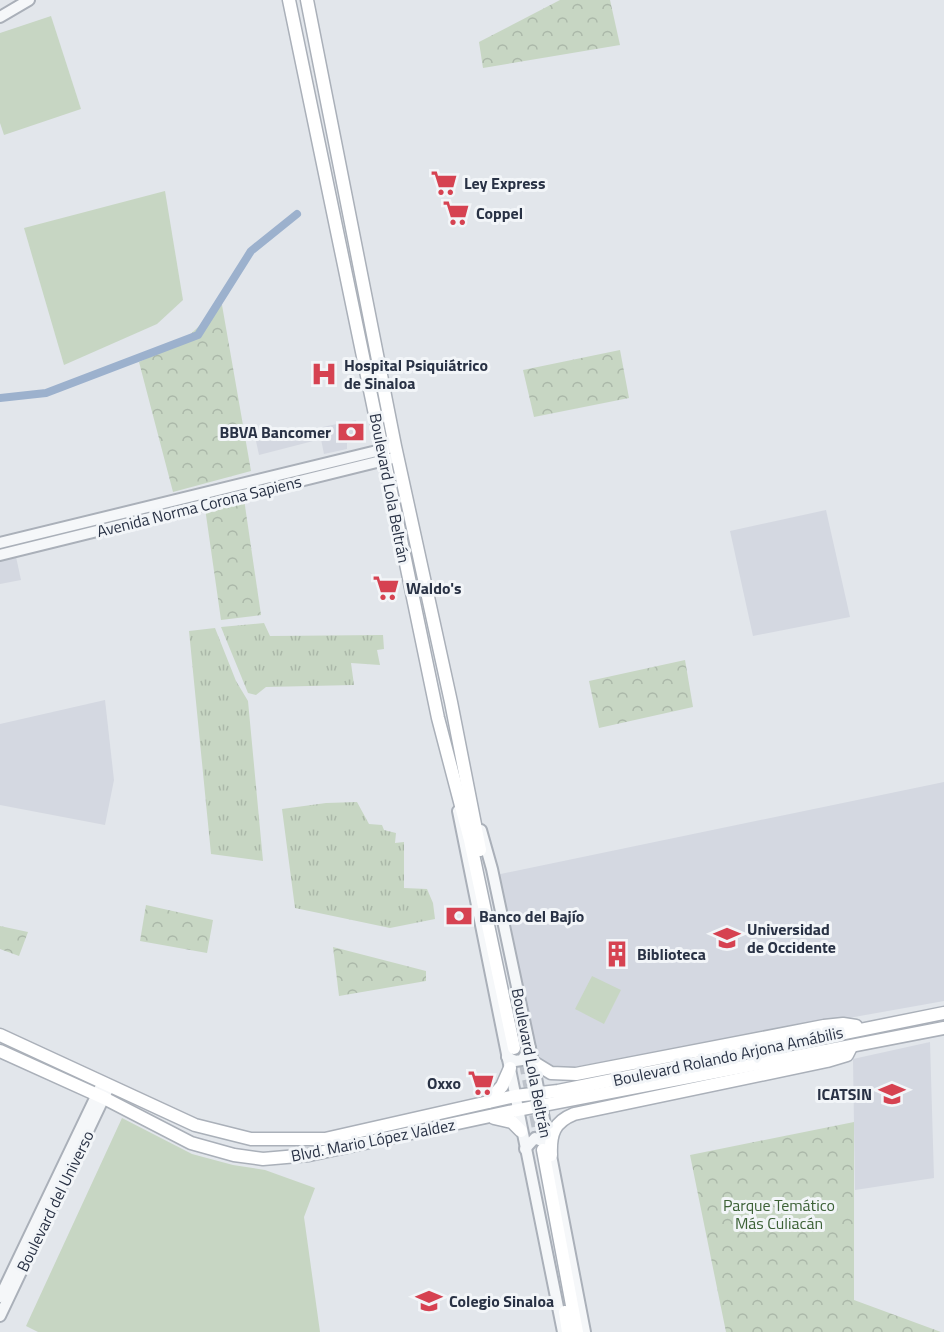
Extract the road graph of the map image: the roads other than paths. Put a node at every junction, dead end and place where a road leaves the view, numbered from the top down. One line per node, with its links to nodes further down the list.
1 (29, 0): 4 (street)
2 (289, 0): 6 (main road, Boulevard Lola Beltrán)
3 (307, 0): 5 (main road, Boulevard Lola Beltrán)
4 (0, 17)
5 (397, 452): 6 (street, Avenida Norma Corona Sapiens); 15 (main road, Boulevard Lola Beltrán)
6 (383, 455): 7 (street, Avenida Norma Corona Sapiens); 8 (street, Avenida Norma Corona Sapiens); 15 (main road, Boulevard Lola Beltrán)
7 (0, 543)
8 (0, 555)
9 (944, 1013): 10 (main road, Boulevard Rolando Arjona Amábilis)
10 (867, 1027): 16 (main road); 20 (main road, Boulevard Rolando Arjona Amábilis)
11 (944, 1028): 13 (main road, Boulevard Rolando Arjona Amábilis)
12 (0, 1035): 17 (main road, Blvd. Mario López Valdez)
13 (852, 1046): 20 (main road, Boulevard Rolando Arjona Amábilis); 25 (main road)
14 (0, 1051): 19 (main road, Blvd. Mario López Valdez)
15 (517, 1053): 16 (street, Boulevard Lola Beltrán); 18 (street, Boulevard Lola Beltrán); 21 (main road)
16 (533, 1062): 20 (street, Boulevard Lola Beltrán)
17 (106, 1084): 19 (street, Boulevard del Universo); 21 (main road, Blvd. Mario López Valdez)
18 (514, 1096): 20 (main road, Boulevard Rolando Arjona Amábilis); 21 (main road, Blvd. Mario López Valdez); 22 (street, Boulevard Lola Beltrán)
19 (100, 1097): 23 (main road, Blvd. Mario López Valdez); 26 (street, Boulevard del Universo); 27 (street, Boulevard del Universo)
20 (539, 1100): 22 (main road, Boulevard Rolando Arjona Amábilis); 25 (street, Boulevard Lola Beltrán)
21 (487, 1102)
22 (517, 1110): 23 (main road, Blvd. Mario López Valdez); 24 (street, Boulevard Lola Beltrán)
23 (487, 1117): 24 (main road)
24 (521, 1131): 25 (street, Boulevard Lola Beltrán)
25 (540, 1150): 28 (street, Boulevard Lola Beltrán); 29 (main road, Boulevard Lola Beltrán); 30 (main road, Boulevard Lola Beltrán); 31 (street, Boulevard Lola Beltrán)
26 (0, 1296)
27 (0, 1316)
28 (562, 1332)
29 (568, 1332)
30 (577, 1332)
31 (585, 1332)

